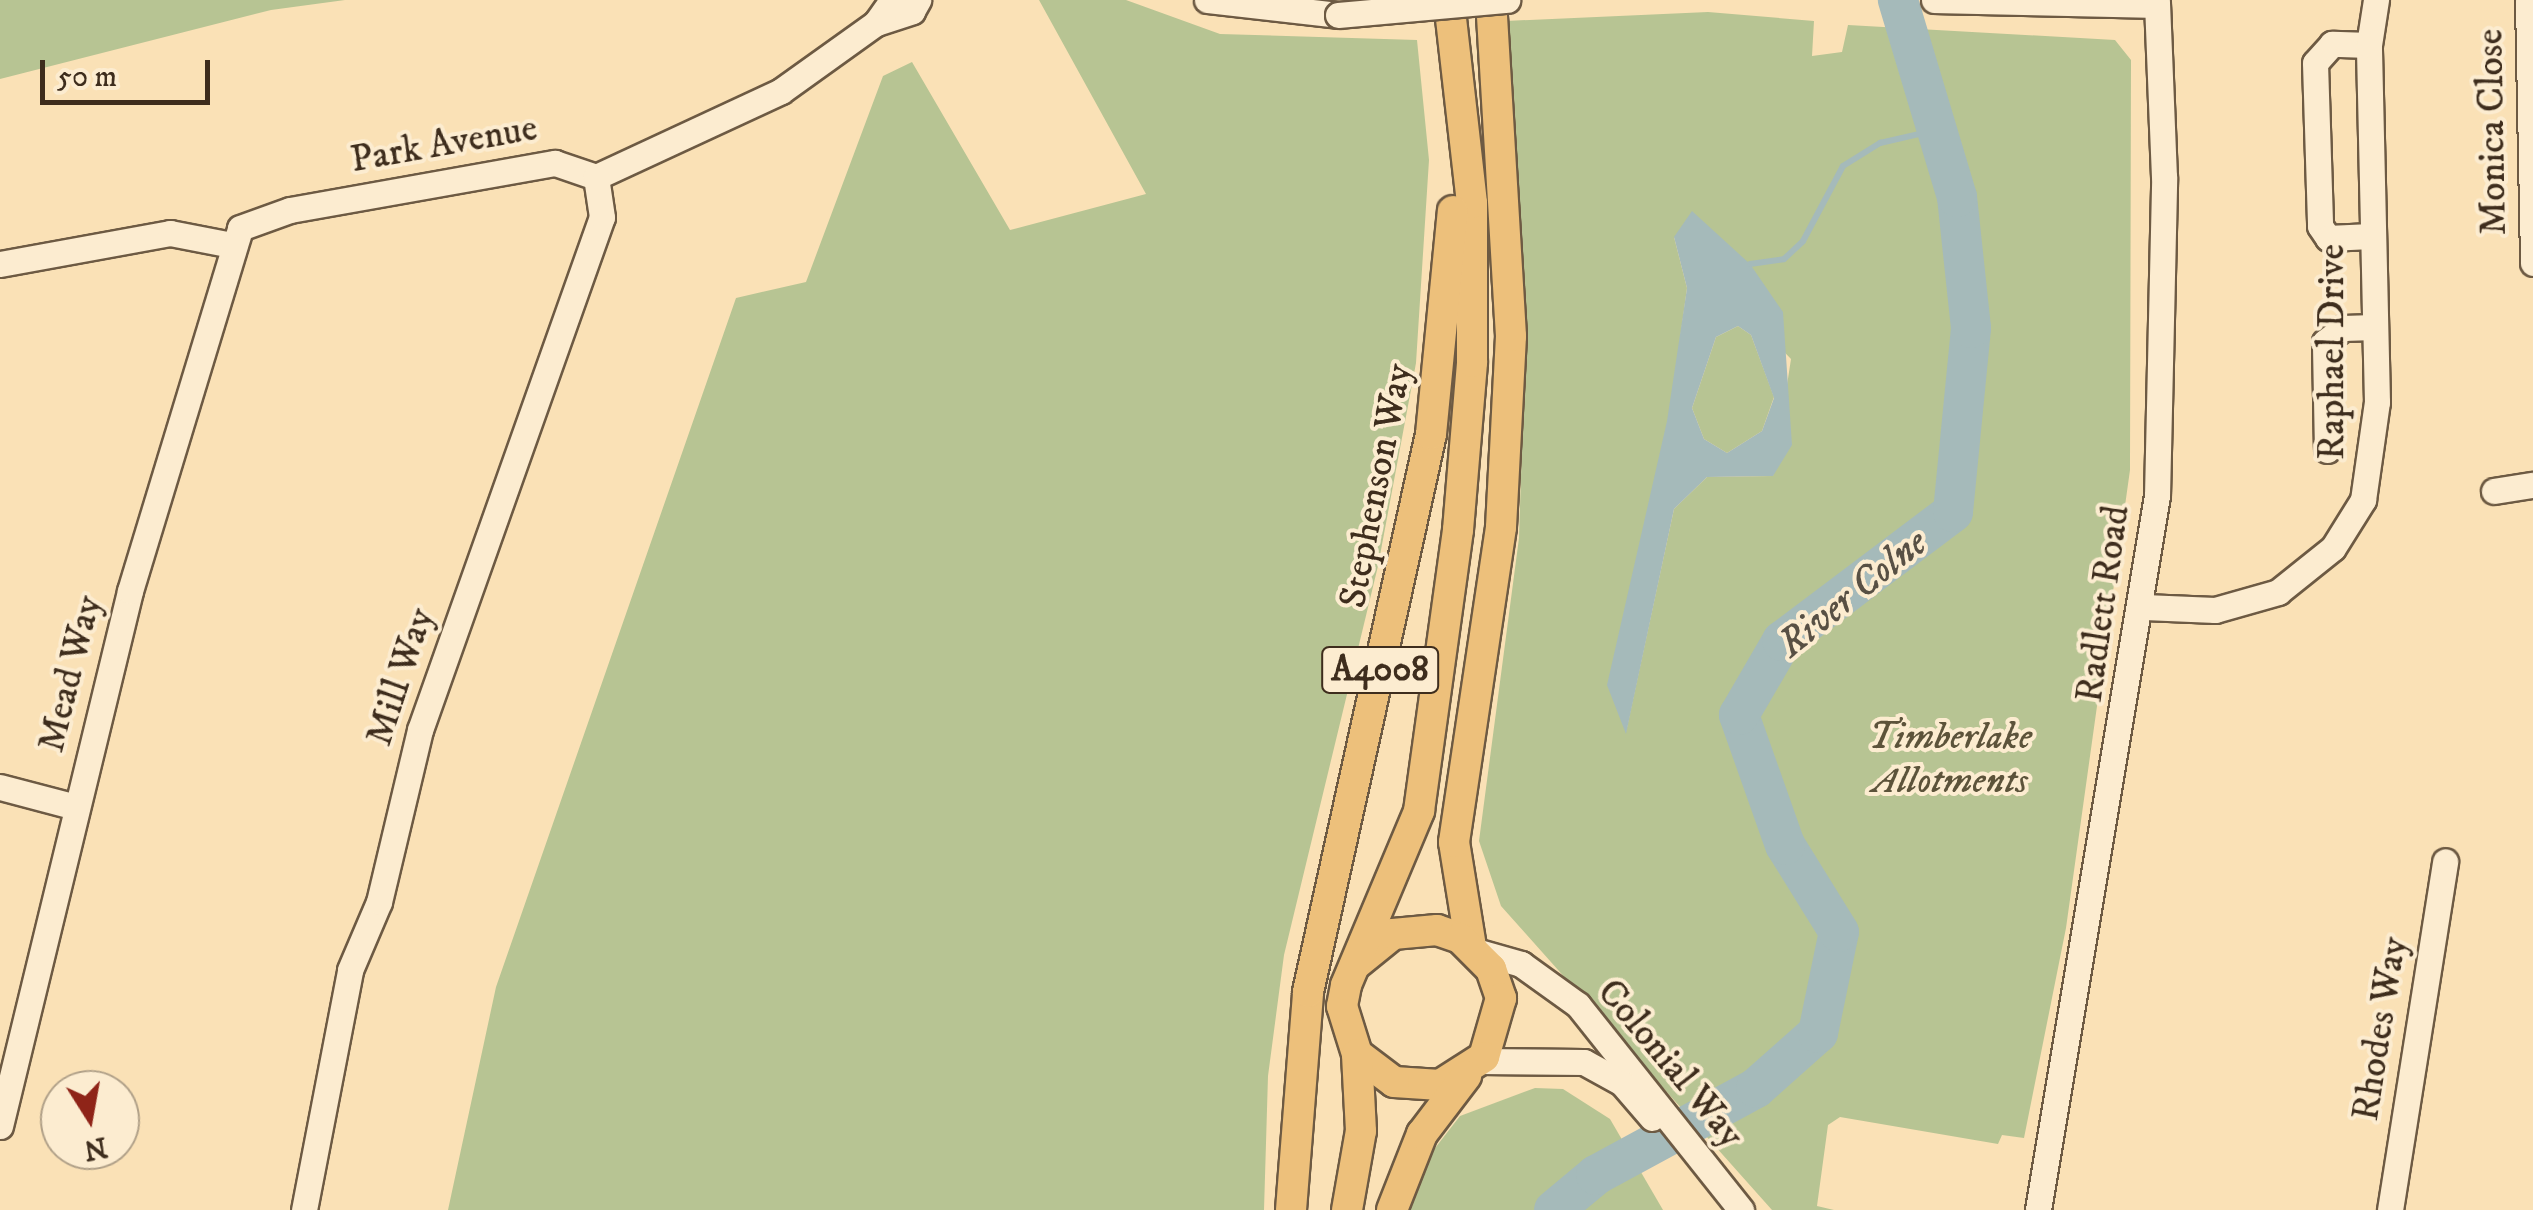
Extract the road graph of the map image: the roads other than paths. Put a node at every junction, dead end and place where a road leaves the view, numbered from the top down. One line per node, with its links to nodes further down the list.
1 (892, 0): 11 (street)
2 (918, 0): 11 (street)
3 (1207, 0): 6 (street, bridge)
4 (1448, 0): 13 (main road, Stephenson Way / A4008)
5 (1492, 0): 27 (main road, A4008)
6 (1506, 0)
7 (1934, 0): 10 (street)
8 (2376, 0): 12 (street, Raphael Drive)
9 (2528, 0): 17 (street, Monica Close)
10 (2157, 3): 23 (street, Radlett Road)
11 (876, 23): 14 (street)
12 (2369, 44): 15 (street, Raphael Drive); 15 (street)
13 (1462, 128): 28 (main road, Stephenson Way); 35 (main road, Stephenson Way / A4008)
14 (596, 177): 16 (street, Park Avenue); 34 (street, Mill Way)
15 (2371, 236): 19 (street, Raphael Drive)
16 (232, 245): 18 (street); 25 (street, Mead Way)
17 (2533, 262)
18 (0, 264)
19 (2374, 327): 20 (street); 23 (street, Raphael Drive)
20 (2327, 450)
21 (2533, 485): 22 (street)
22 (2494, 492)
23 (2144, 607): 39 (street, Radlett Road)
24 (0, 787): 25 (street)
25 (76, 807): 32 (street, Mead Way)
26 (2446, 860): 40 (street, Rhodes Way)
27 (1475, 950): 28 (main road); 30 (main road); 31 (street, Colonial Way)
28 (1355, 966): 29 (main road)
29 (1357, 1054): 30 (main road); 36 (main road)
30 (1475, 1065): 31 (street, Colonial Way); 37 (main road)
31 (1643, 1092): 33 (street, Colonial Way)
32 (0, 1126)
33 (1717, 1196): 38 (street, Colonial Way)
34 (304, 1210)
35 (1291, 1210)
36 (1347, 1210)
37 (1392, 1210)
38 (1741, 1210)
39 (2038, 1210)
40 (2390, 1210)

